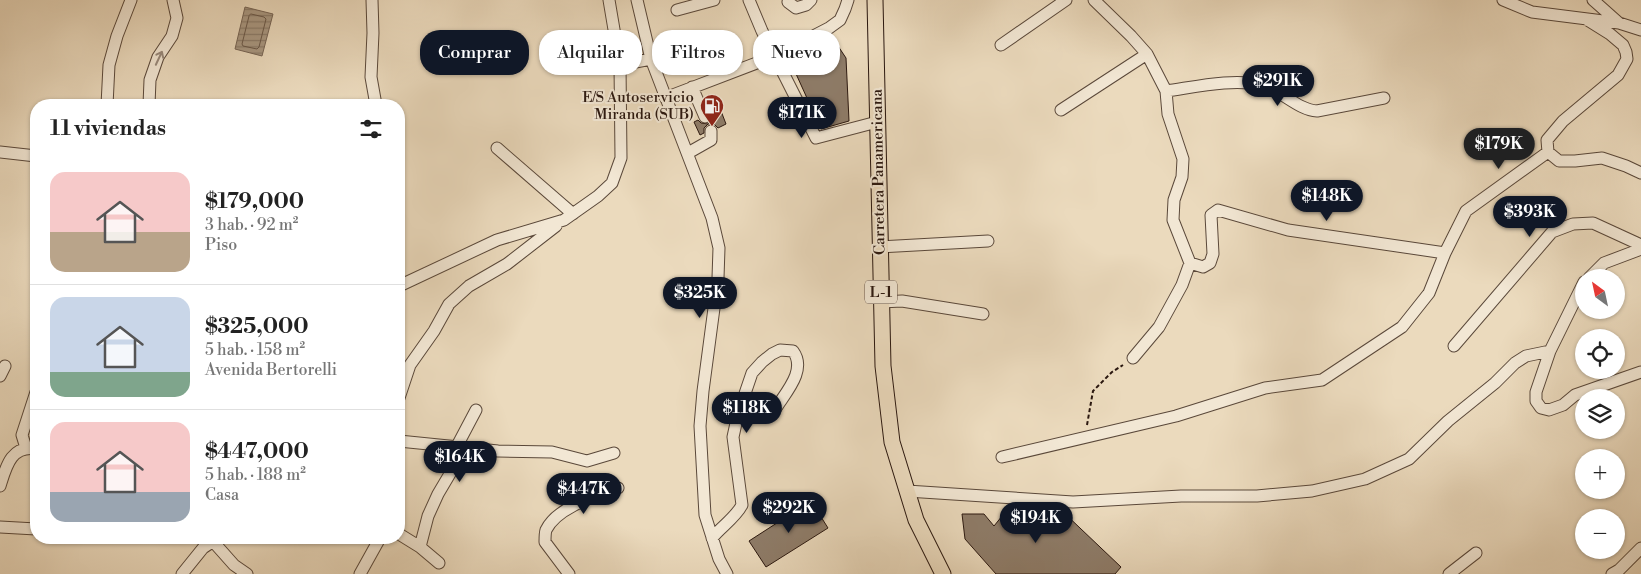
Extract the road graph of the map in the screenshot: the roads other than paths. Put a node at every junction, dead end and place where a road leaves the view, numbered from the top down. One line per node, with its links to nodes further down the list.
1 (132, 0): 34 (street)
2 (173, 0): 35 (street, one-way to 2)
3 (372, 0): 36 (street)
4 (609, 0): 19 (street)
5 (637, 0): 25 (street)
6 (714, 0): 16 (street)
7 (749, 0): 20 (street)
8 (811, 0): 15 (street)
9 (848, 0): 21 (street)
10 (874, 0): 39 (main road, Carretera Panamericana / L-1)
11 (1066, 0): 23 (street)
12 (1094, 0): 24 (street)
13 (1503, 0): 17 (street)
14 (1593, 0): 18 (street)
15 (788, 2)
16 (677, 10)
17 (1586, 20): 18 (street); 43 (street)
18 (1619, 23): 22 (street)
19 (614, 30)
20 (763, 30)
21 (825, 30)
22 (1641, 30)
23 (1001, 45)
24 (1147, 54): 31 (street); 37 (street)
25 (651, 59): 26 (street); 32 (street)
26 (642, 61)
27 (753, 64): 30 (street)
28 (620, 75): 47 (street)
29 (784, 75): 39 (street)
30 (692, 88): 32 (street); 38 (street)
31 (1166, 91): 33 (street); 52 (street)
32 (665, 98): 44 (street)
33 (1384, 98)
34 (107, 99)
35 (149, 99)
36 (375, 99)
37 (1061, 110)
38 (705, 117)
39 (877, 122): 49 (main road, Carretera Panamericana / L-1)
40 (710, 131): 44 (street)
41 (497, 148): 47 (street)
42 (0, 152): 45 (street)
43 (1548, 152): 46 (street); 51 (street)
44 (688, 153): 78 (street)
45 (30, 155)
46 (1641, 173)
47 (569, 217): 54 (street); 62 (street)
48 (988, 242): 49 (street)
49 (880, 247): 56 (main road, Carretera Panamericana / L-1)
50 (1641, 247): 53 (street); 58 (street)
51 (1445, 253): 52 (street); 71 (street)
52 (1190, 262): 60 (street)
53 (1598, 269)
54 (405, 283)
55 (1575, 300): 59 (street)
56 (881, 302): 57 (street); 74 (main road, Carretera Panamericana / L-1)
57 (983, 314)
58 (1454, 346)
59 (1550, 351): 61 (street); 74 (street)
60 (1133, 358)
61 (1641, 372)
62 (405, 380)
63 (776, 408): 78 (street)
64 (30, 410): 68 (street)
65 (476, 410): 67 (street)
66 (405, 442): 67 (street)
67 (457, 446): 70 (street); 82 (street)
68 (30, 447)
69 (30, 448): 72 (street)
70 (614, 453)
71 (1002, 457)
72 (0, 486)
73 (618, 488): 89 (street)
74 (906, 491): 91 (main road, Carretera Panamericana / L-1)
75 (0, 526): 76 (street)
76 (30, 528)
77 (405, 538): 82 (street)
78 (712, 538): 90 (street)
79 (206, 544): 86 (street)
80 (215, 544): 87 (street)
81 (377, 544): 88 (street)
82 (420, 547): 85 (street)
83 (1641, 548): 93 (street)
84 (1476, 553): 92 (street)
85 (439, 563)
86 (182, 574)
87 (247, 574)
88 (360, 574)
89 (570, 574)
90 (727, 574)
91 (943, 574)
92 (1449, 574)
93 (1612, 574)

